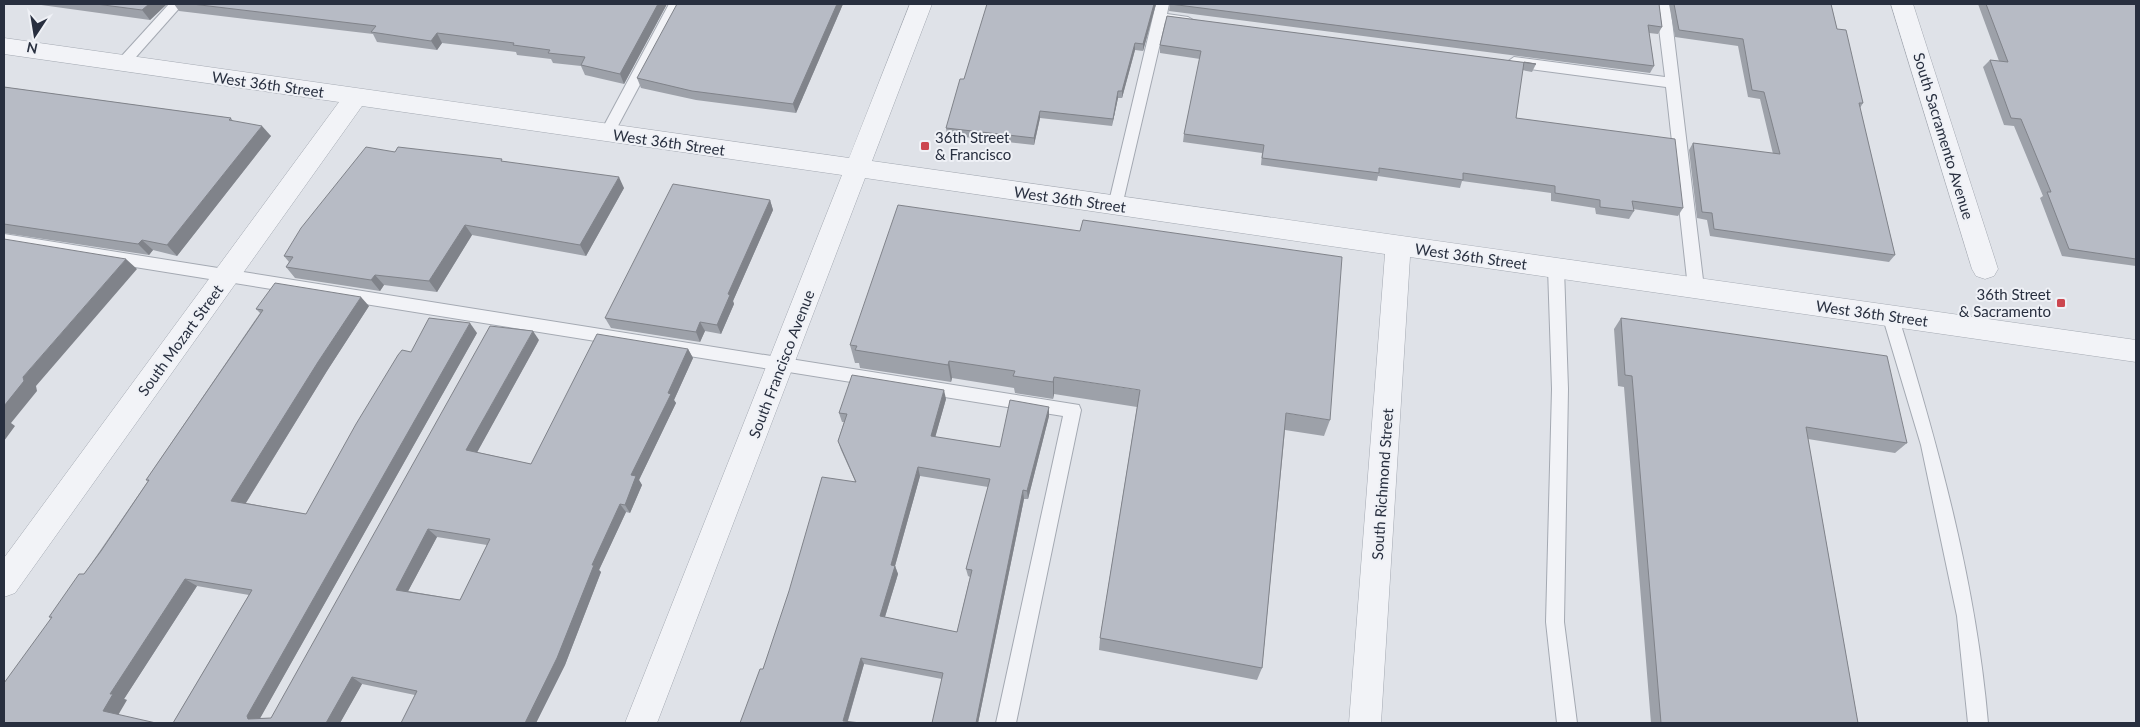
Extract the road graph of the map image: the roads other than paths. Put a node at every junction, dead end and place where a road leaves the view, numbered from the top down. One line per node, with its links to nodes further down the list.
1 (176, 4): 10 (lane)
2 (676, 4): 13 (lane)
3 (921, 4): 14 (street, South Francisco Avenue)
4 (1663, 4): 11 (lane)
5 (1902, 4): 19 (street, South Sacramento Avenue)
6 (1162, 10): 7 (lane); 15 (lane)
7 (1200, 22)
8 (4, 46): 10 (street, West 36th Street)
9 (1505, 61): 11 (lane)
10 (123, 63): 12 (street, West 36th Street)
11 (1672, 83): 21 (lane)
12 (356, 97): 13 (street, West 36th Street); 20 (street, South Mozart Street)
13 (607, 133): 14 (street, West 36th Street)
14 (857, 169): 15 (street, West 36th Street); 26 (street, South Francisco Avenue)
15 (1115, 206): 17 (street, West 36th Street)
16 (4, 240): 20 (lane)
17 (1398, 246): 18 (street, West 36th Street); 30 (street, South Richmond Street)
18 (1556, 268): 21 (street, West 36th Street); 31 (lane)
19 (1985, 269)
20 (228, 274): 23 (lane); 27 (street, South Mozart Street)
21 (1696, 288): 22 (street, West 36th Street)
22 (1890, 315): 25 (street, West 36th Street); 32 (lane)
23 (497, 317): 24 (lane); 26 (lane)
24 (488, 335)
25 (2136, 351)
26 (781, 363): 28 (street, South Francisco Avenue); 29 (lane)
27 (4, 583)
28 (641, 723)
29 (1006, 723)
30 (1365, 723)
31 (1567, 723)
32 (1978, 723)

